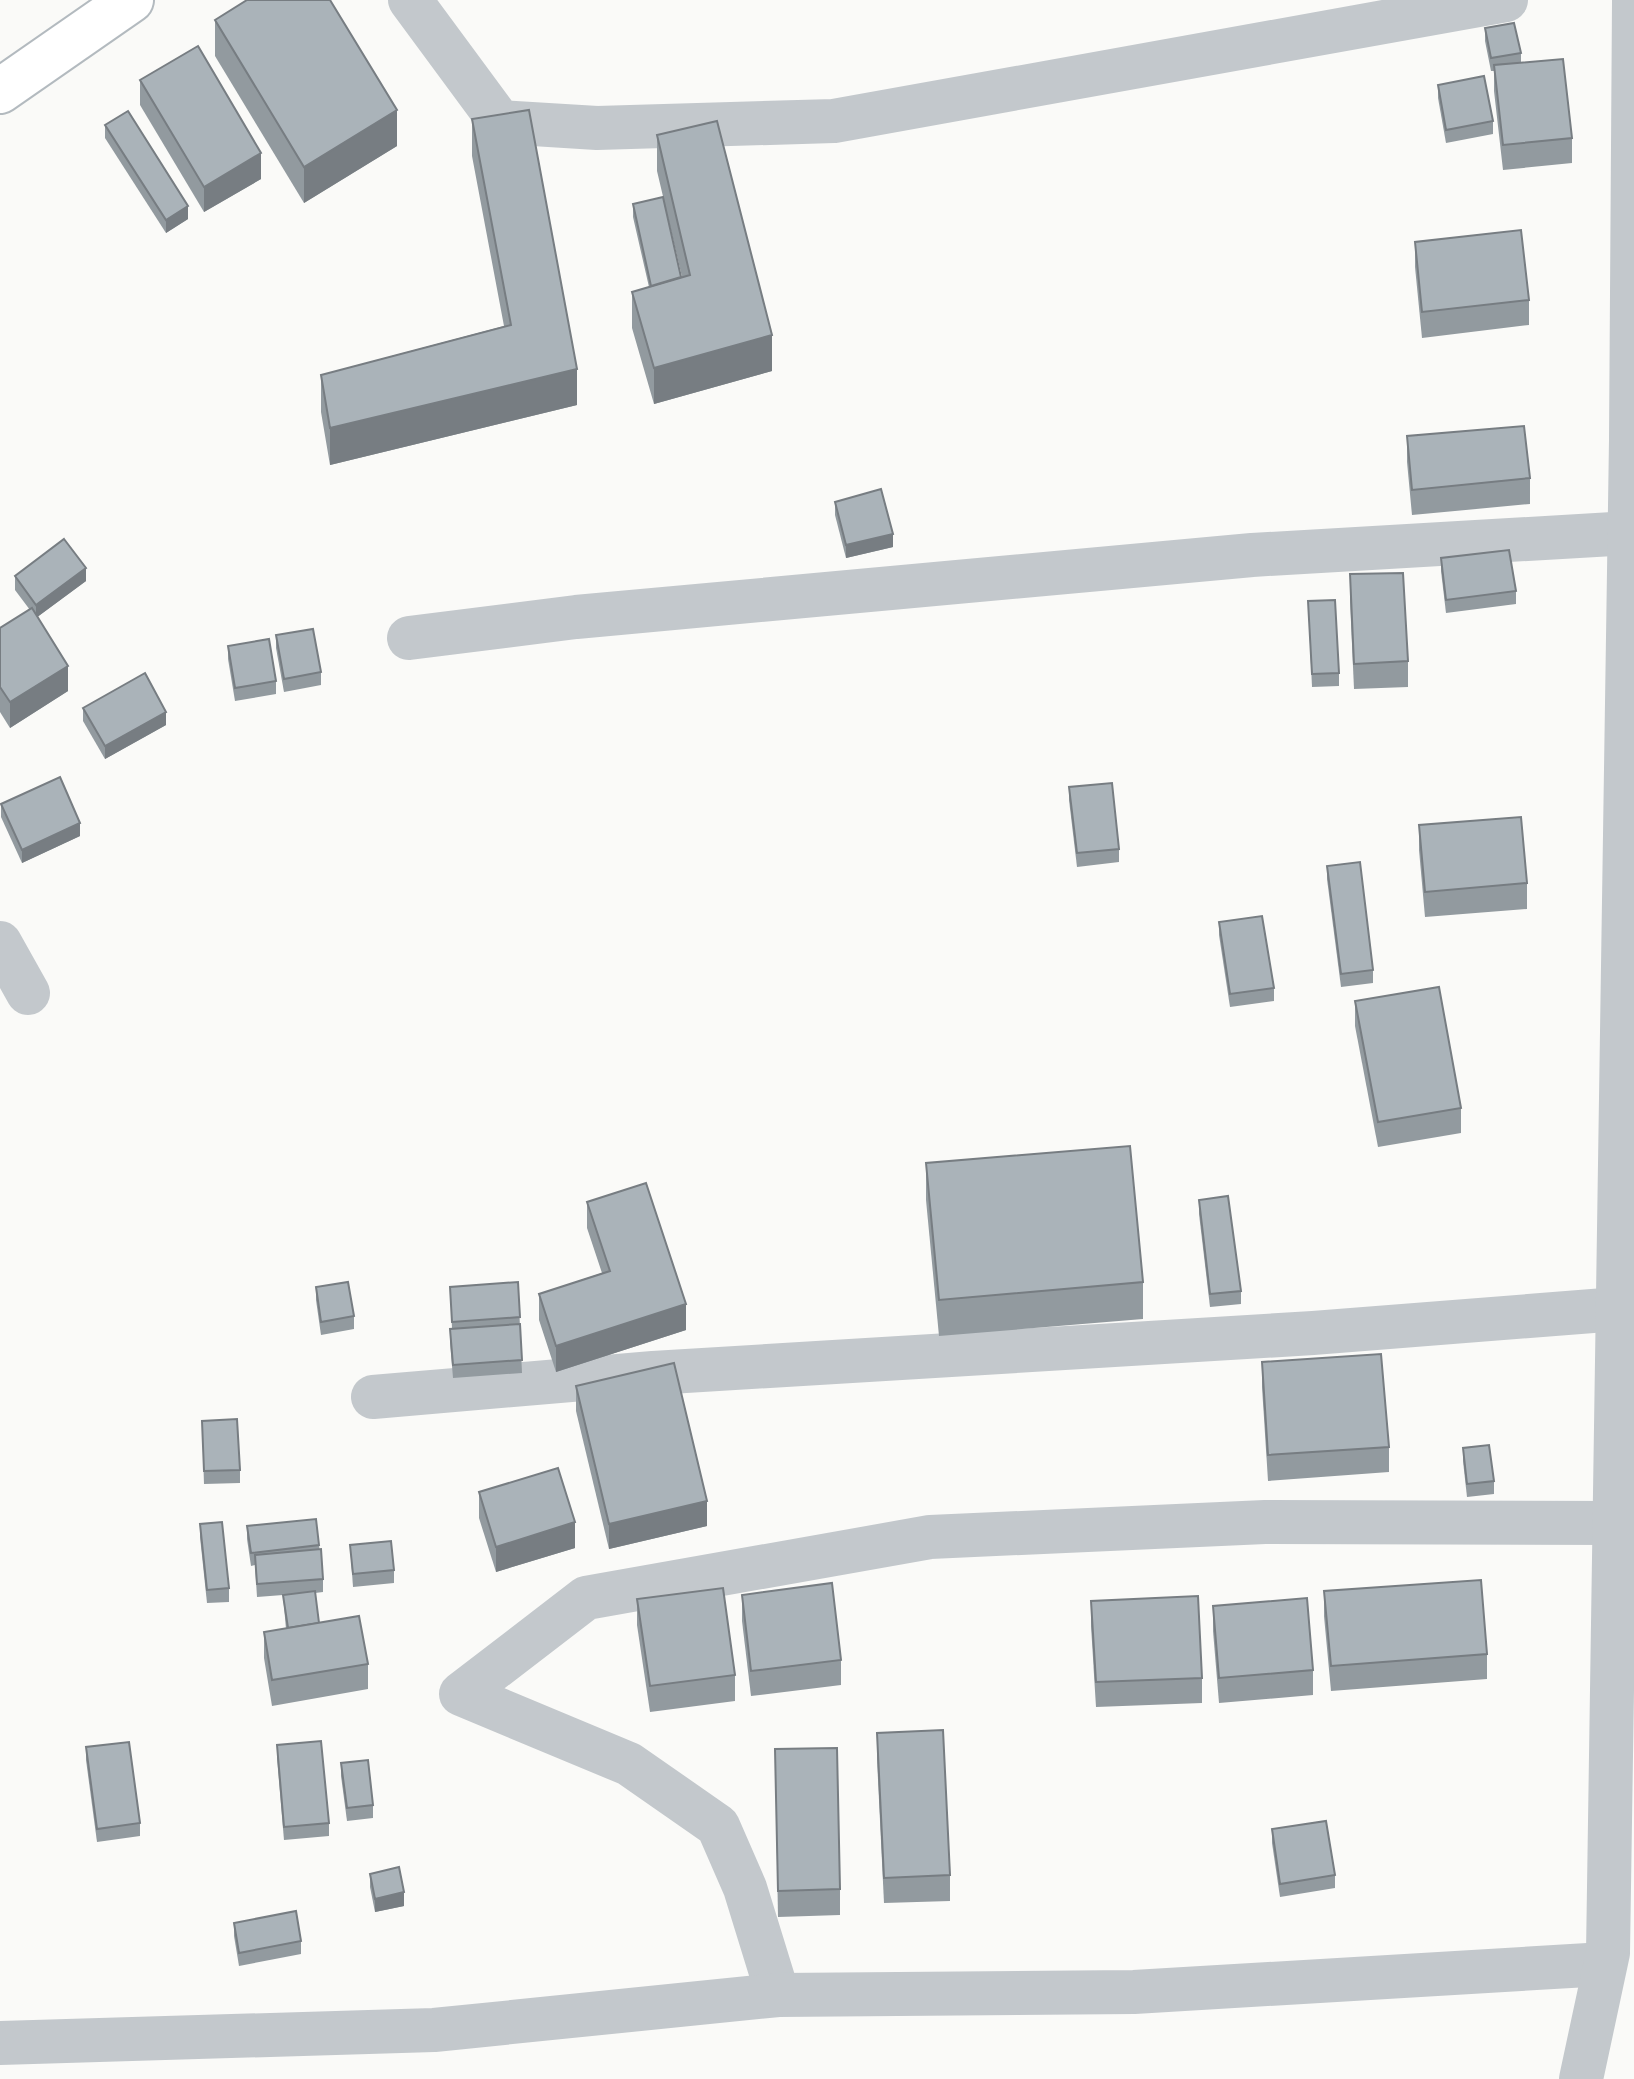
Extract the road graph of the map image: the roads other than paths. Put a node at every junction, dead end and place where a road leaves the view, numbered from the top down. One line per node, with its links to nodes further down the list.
1 (131, 0): 5 (main road)
2 (410, 0): 3 (street)
3 (1506, 0)
4 (1634, 1): 6 (street)
5 (0, 91)
6 (1633, 440): 7 (street)
7 (1630, 533): 8 (street); 11 (street)
8 (409, 638)
9 (0, 943): 10 (street)
10 (28, 993)
11 (1618, 1309): 12 (street); 13 (street)
12 (373, 1397)
13 (1614, 1523): 14 (street); 15 (street)
14 (1605, 1964): 15 (street); 17 (street)
15 (778, 1995): 16 (street)
16 (0, 2043)
17 (1581, 2079)

